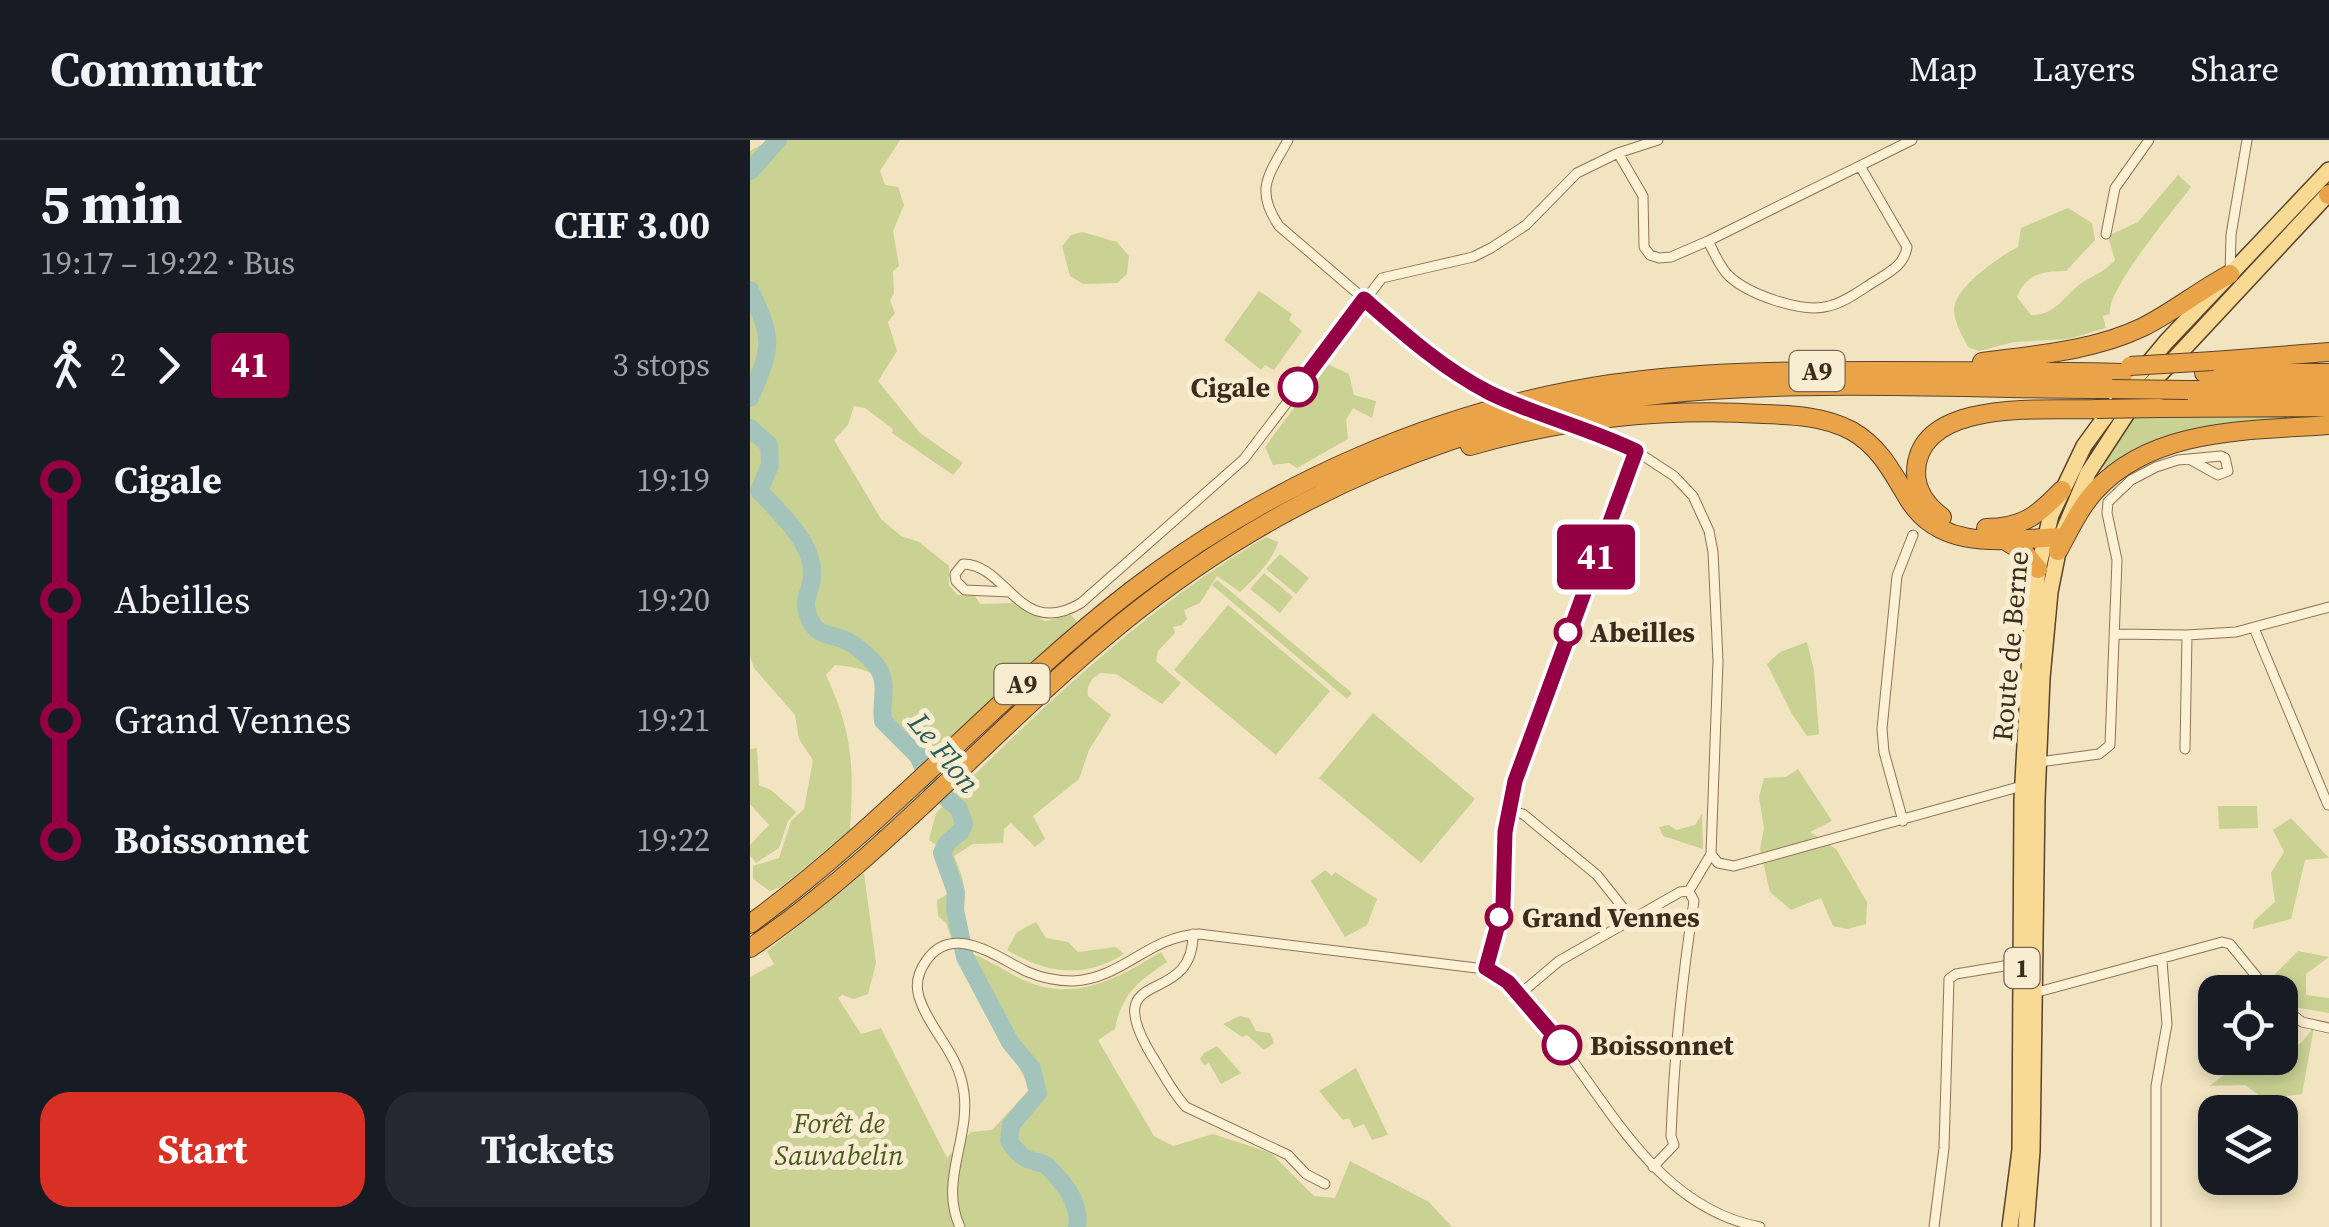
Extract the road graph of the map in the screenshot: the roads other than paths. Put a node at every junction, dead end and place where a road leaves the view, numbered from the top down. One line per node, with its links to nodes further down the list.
1 (1288, 140): 13 (street)
2 (1658, 140): 6 (street)
3 (1912, 140): 7 (street)
4 (2148, 140): 10 (street)
5 (2247, 140): 12 (street)
6 (1618, 152): 11 (street); 13 (street)
7 (1860, 166): 11 (street); 11 (street)
8 (2329, 170): 12 (main road, Route de Berne / 1)
9 (2328, 194): 29 (main road, Route de Berne / 1)
10 (2106, 234)
11 (1708, 241)
12 (2230, 274): 16 (highway); 25 (main road, Route de Berne / 1)
13 (1364, 299): 19 (street); 31 (street)
14 (2329, 352): 15 (highway)
15 (2208, 367): 16 (highway, A9); 17 (highway, A9)
16 (1912, 371): 26 (highway, A9)
17 (2329, 373)
18 (2329, 390): 26 (highway, A9, bridge)
19 (1494, 395)
20 (2329, 408): 25 (highway, bridge)
21 (2329, 426): 29 (highway)
22 (1588, 432): 23 (street)
23 (1636, 451): 40 (street); 42 (street)
24 (2191, 460): 34 (street)
25 (2062, 490): 29 (main road, Route de Berne / 1)
26 (1280, 510): 28 (highway); 45 (highway, A9); 47 (highway, A9)
27 (1912, 535): 41 (street)
28 (2004, 540): 29 (highway); 30 (highway)
29 (2055, 542): 30 (main road, Route de Berne / 1); 37 (main road, Route de Berne / 1)
30 (2038, 569): 37 (main road, Route de Berne / 1)
31 (1010, 592): 31 (street)
32 (2329, 607): 33 (street)
33 (2254, 628): 35 (street); 39 (street)
34 (2116, 634): 35 (street); 37 (street)
35 (2188, 635): 36 (street)
36 (2185, 749)
37 (2032, 763): 38 (main road, Route de Berne / 1)
38 (2031, 784): 41 (street); 49 (main road, Route de Berne / 1); 52 (main road, Route de Berne / 1)
39 (2328, 805)
40 (1508, 810): 44 (street); 50 (street)
41 (1903, 821): 42 (street)
42 (1711, 854): 43 (street)
43 (1689, 890): 44 (street); 56 (street)
44 (1632, 919): 53 (street)
45 (750, 924)
46 (1193, 934): 50 (street); 57 (street); 58 (street)
47 (750, 948)
48 (2162, 961): 51 (street); 52 (street); 63 (street)
49 (2022, 963): 60 (street); 61 (main road, Route de Berne / 1)
50 (1486, 968): 53 (street)
51 (2255, 975)
52 (2034, 993): 62 (main road, Route de Berne / 1)
53 (1520, 994): 56 (street)
54 (2298, 1019): 55 (street)
55 (2329, 1028)
56 (1653, 1167): 59 (street)
57 (1325, 1184)
58 (960, 1227)
59 (1760, 1227)
60 (1934, 1227)
61 (2010, 1227)
62 (2026, 1227)
63 (2156, 1227)

